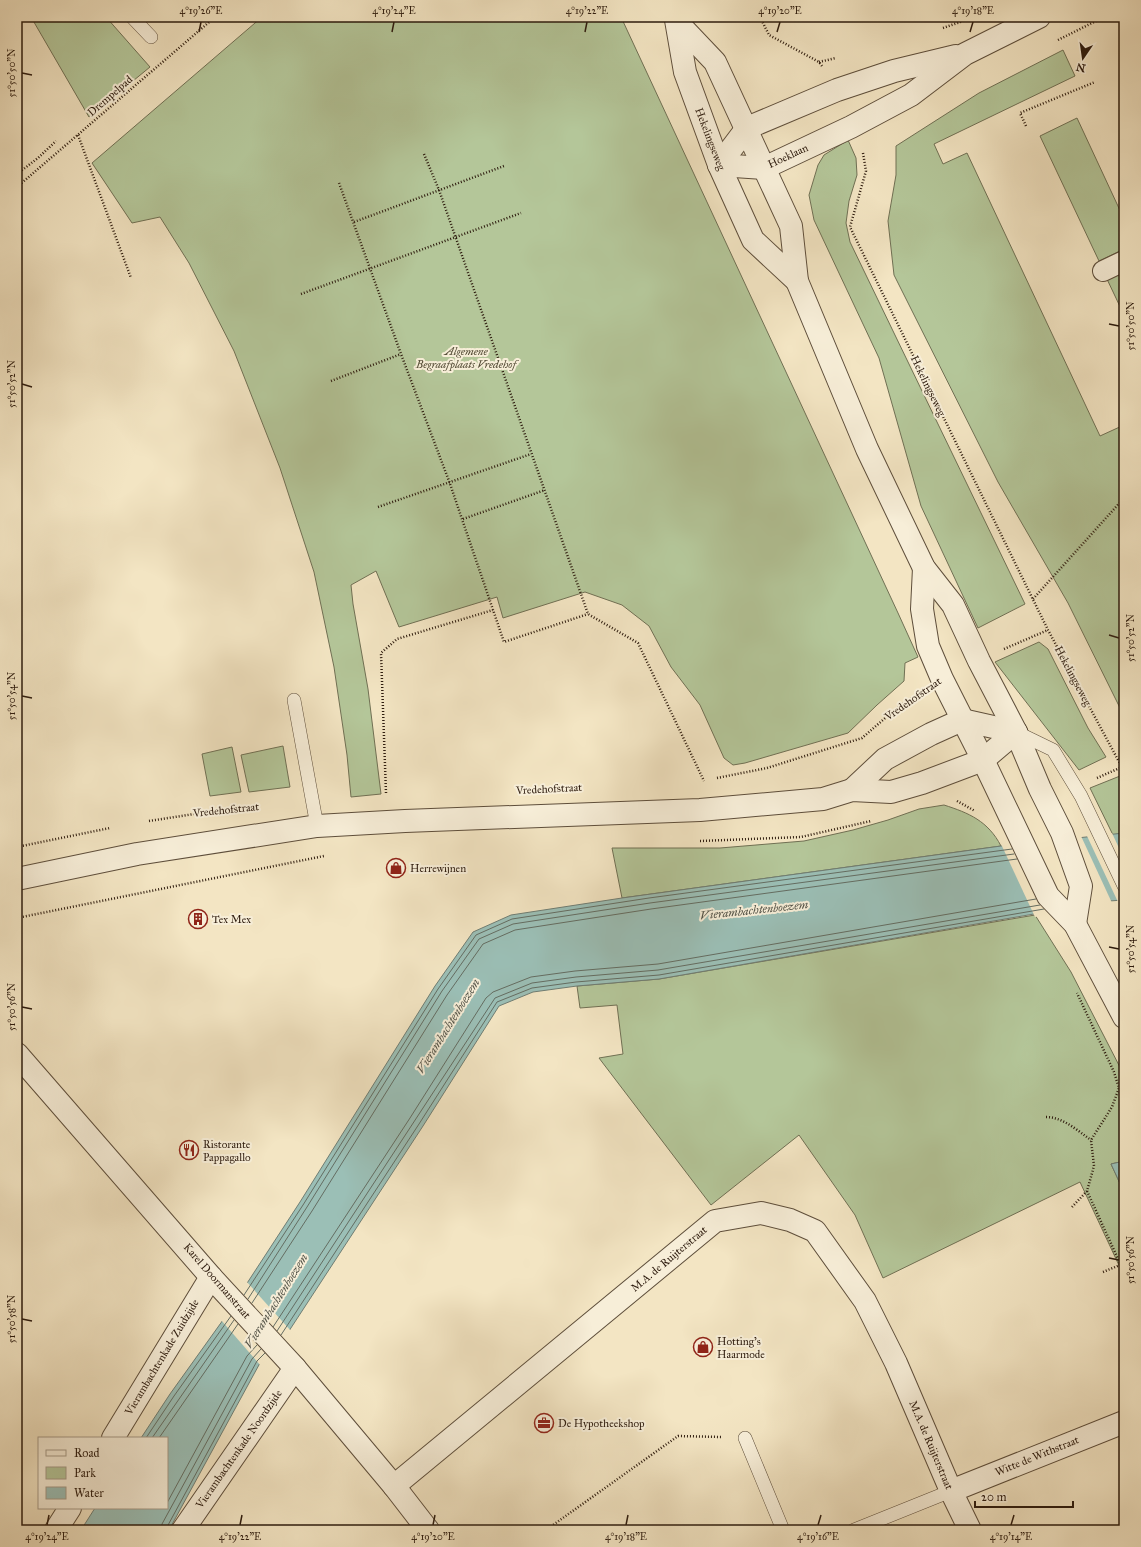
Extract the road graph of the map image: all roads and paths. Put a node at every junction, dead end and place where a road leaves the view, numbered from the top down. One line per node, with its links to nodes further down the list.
1 (132, 17): 7 (lane)
2 (215, 17): 15 (path, Drempelpad)
3 (760, 17): 11 (path)
4 (1039, 17): 9 (street, Hoeklaan)
5 (1104, 17): 8 (path)
6 (676, 20): 14 (street, Hekelingseweg); 18 (street, Hekelingseweg)
7 (151, 37)
8 (1052, 43)
9 (965, 54): 11 (street, Hoeklaan); 13 (street, Hoeklaan)
10 (1095, 82): 12 (path)
11 (837, 90): 14 (street, Hoeklaan)
12 (1026, 126)
13 (851, 127): 20 (street, Hoeklaan); 43 (path, Hekelingseweg)
14 (747, 128): 18 (street, Hoeklaan); 20 (street, Hekelingseweg)
15 (78, 135): 23 (path, Drempelpad); 31 (path)
16 (56, 141): 21 (path)
17 (424, 154): 24 (path)
18 (719, 165): 20 (street, Hoeklaan); 32 (street, Hekelingseweg)
19 (504, 166): 24 (path)
20 (764, 168): 32 (street, Hekelingseweg)
21 (17, 174)
22 (340, 183): 26 (path)
23 (17, 187)
24 (438, 190): 26 (path); 27 (path)
25 (522, 213): 27 (path)
26 (354, 222): 29 (path)
27 (455, 237): 29 (path); 36 (path)
28 (1124, 261): 30 (street)
29 (370, 268): 33 (path); 34 (path)
30 (1104, 271)
31 (131, 278)
32 (797, 281): 42 (street, Hekelingseweg)
33 (301, 294)
34 (401, 354): 35 (path); 37 (path)
35 (331, 381)
36 (531, 454): 37 (path); 38 (path)
37 (449, 481): 40 (path); 41 (path)
38 (544, 490): 41 (path); 45 (path)
39 (1124, 498): 43 (path)
40 (378, 507)
41 (462, 519): 44 (path)
42 (924, 568): 47 (street, Hekelingseweg); 48 (street, Hekelingseweg)
43 (1033, 599): 46 (path, Hekelingseweg)
44 (493, 610): 45 (path); 58 (path)
45 (588, 614): 56 (path)
46 (1048, 630): 47 (path); 53 (path, Hekelingseweg)
47 (979, 662): 51 (street, Hekelingseweg)
48 (942, 679): 50 (street, Hekelingseweg); 56 (path, Vredehofstraat)
49 (294, 700): 64 (lane)
50 (962, 720): 51 (street); 52 (street, Hekelingseweg); 57 (street)
51 (1016, 732): 52 (street); 70 (lane); 72 (street, Hekelingseweg)
52 (983, 760): 57 (street); 72 (street, Hekelingseweg)
53 (1123, 767): 54 (path, Hekelingseweg)
54 (1124, 770)
55 (696, 781): 56 (path, Vredehofstraat)
56 (704, 781)
57 (852, 790): 64 (street)
58 (386, 796)
59 (954, 800): 61 (path)
60 (214, 811): 63 (path, Vredehofstraat)
61 (976, 812)
62 (875, 819): 66 (path)
63 (145, 822)
64 (317, 826): 69 (street)
65 (114, 828): 67 (path)
66 (698, 841)
67 (17, 847)
68 (328, 855): 71 (path)
69 (17, 879)
70 (1124, 886)
71 (17, 918)
72 (1075, 924): 74 (street, Hekelingseweg)
73 (1075, 989): 77 (path)
74 (1124, 1017)
75 (17, 1054): 83 (street, Karel Doormanstraat)
76 (1046, 1117): 77 (path)
77 (1091, 1140): 78 (path)
78 (1087, 1191): 79 (path); 80 (path)
79 (1072, 1206)
80 (1120, 1265): 81 (path); 82 (path)
81 (1103, 1272)
82 (1124, 1272)
83 (217, 1284): 84 (street, Karel Doormanstraat); 86 (street, Vierambachtenkade Zuidzijde)
84 (289, 1362): 88 (street, Karel Doormanstraat); 92 (street, Vierambachtenkade Noordzijde)
85 (1124, 1422): 89 (street, Witte de Withstraat)
86 (114, 1437)
87 (745, 1438): 94 (path); 95 (lane)
88 (394, 1486): 89 (street, M.A. de Ruijterstraat); 93 (street, Karel Doormanstraat)
89 (951, 1491): 96 (lane); 97 (street, M.A. de Ruijterstraat)
90 (69, 1509): 91 (street)
91 (56, 1530)
92 (183, 1530)
93 (428, 1530)
94 (546, 1530)
95 (783, 1530)
96 (854, 1530)
97 (970, 1530)

